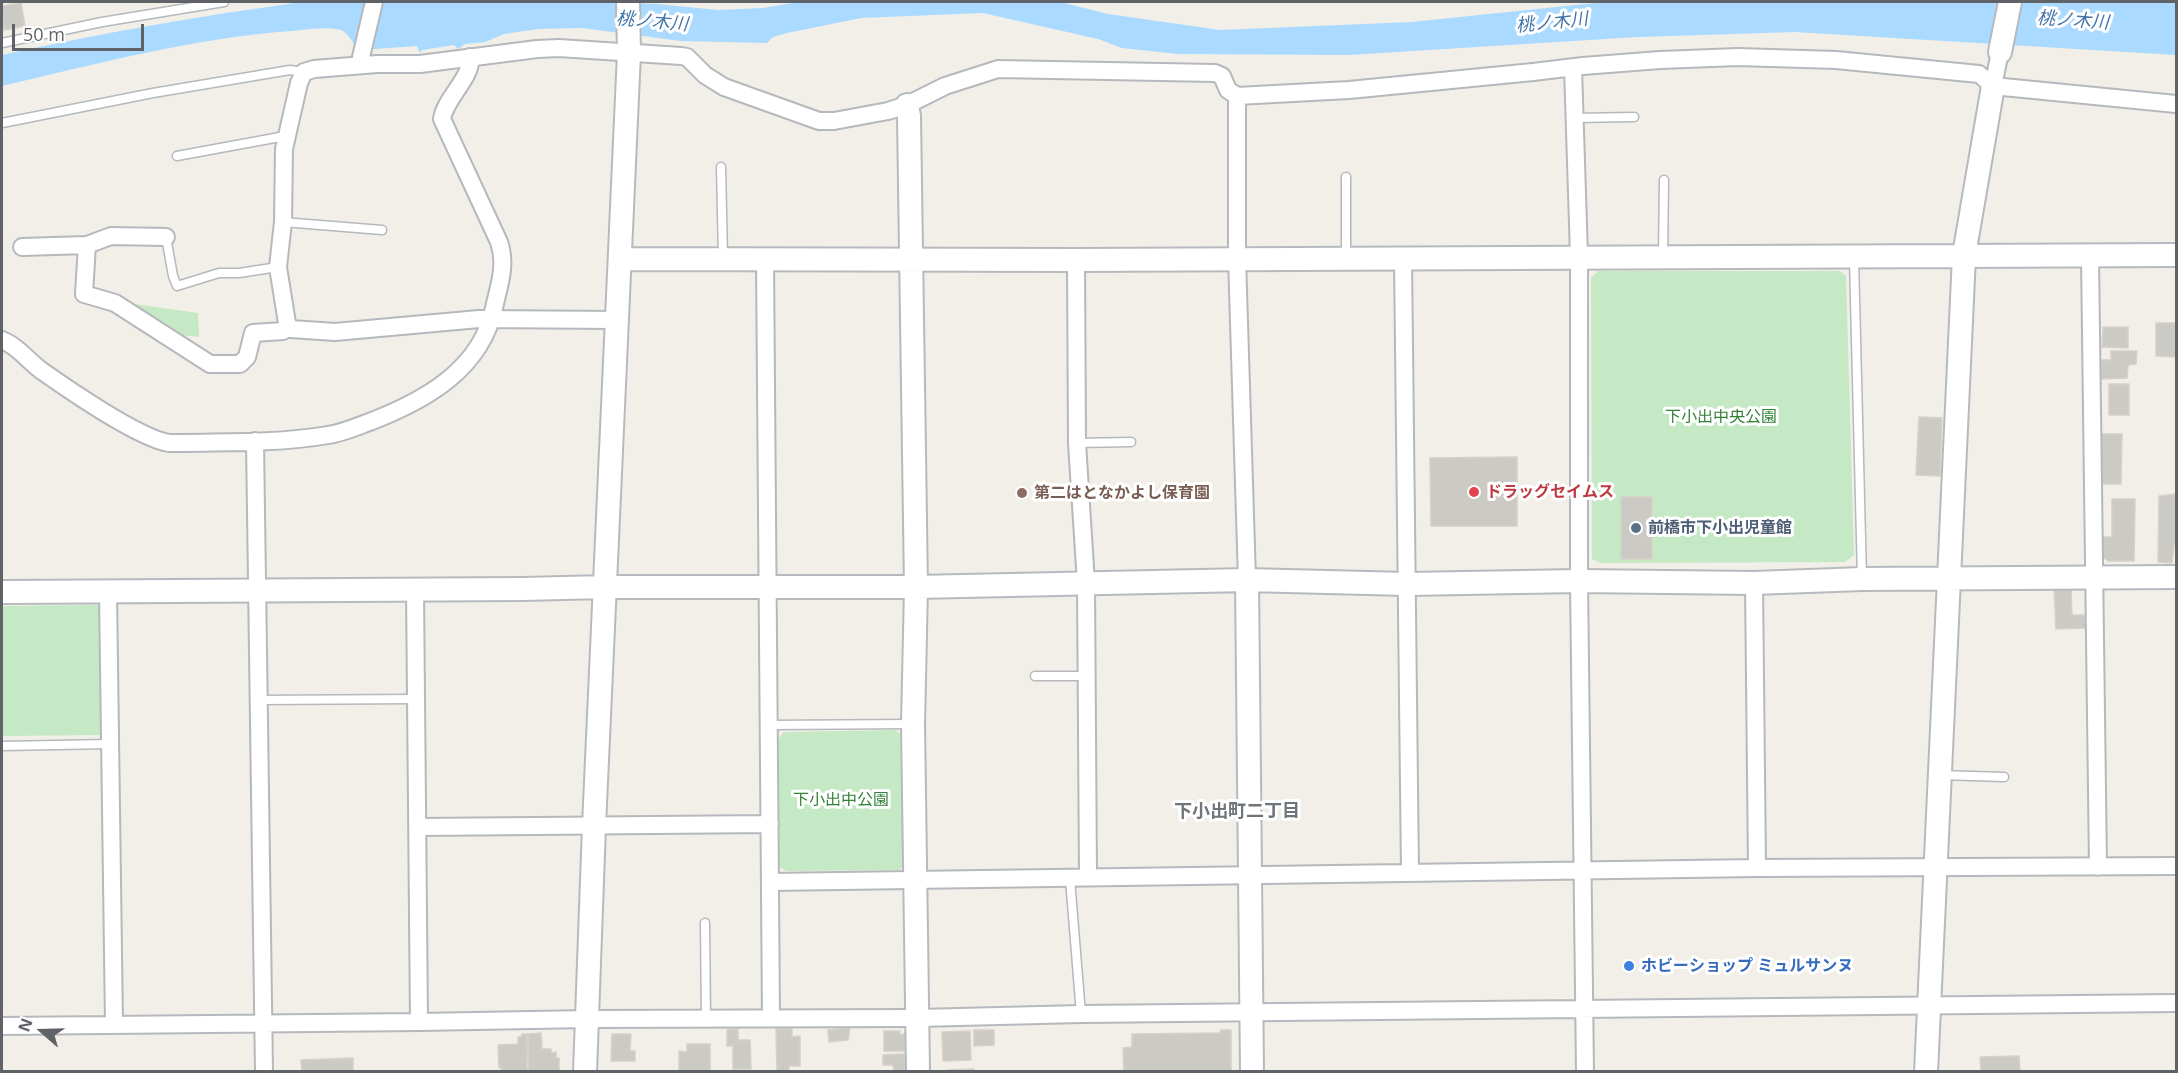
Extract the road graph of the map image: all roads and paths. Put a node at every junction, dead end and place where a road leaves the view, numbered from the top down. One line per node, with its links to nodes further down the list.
1 (224, 2): 5 (lane)
2 (374, 2): 9 (street)
3 (628, 2): 6 (street)
4 (2010, 2): 7 (street)
5 (2, 43)
6 (629, 49): 8 (street); 14 (street); 38 (street)
7 (2000, 52): 12 (street)
8 (470, 57): 9 (street); 44 (street)
9 (361, 61): 11 (street)
10 (1573, 68): 12 (street); 13 (street); 17 (street)
11 (304, 72): 18 (lane); 19 (street)
12 (1993, 86): 15 (street); 29 (street)
13 (1237, 96): 14 (street); 35 (street)
14 (907, 105): 41 (street)
15 (2176, 105)
16 (1634, 117): 17 (lane)
17 (1574, 118): 31 (street)
18 (2, 123)
19 (285, 138): 20 (lane); 24 (street)
20 (177, 156)
21 (721, 167): 39 (lane)
22 (1346, 177): 36 (lane)
23 (1664, 180): 34 (lane)
24 (283, 222): 25 (lane); 43 (street)
25 (382, 230)
26 (166, 237): 27 (street); 43 (lane)
27 (87, 245): 28 (street); 46 (street)
28 (22, 247)
29 (1965, 255): 32 (street); 33 (street); 54 (street)
30 (2176, 255): 33 (street)
31 (1579, 256): 34 (street); 37 (street); 56 (street)
32 (1854, 256): 34 (street); 53 (lane)
33 (2090, 256): 51 (street)
34 (1663, 257)
35 (1237, 258): 36 (street); 42 (street); 55 (street)
36 (1346, 258): 37 (street)
37 (1403, 258): 59 (street)
38 (621, 259): 39 (street); 45 (street)
39 (723, 259): 40 (street)
40 (765, 259): 41 (street); 61 (street)
41 (912, 259): 42 (street); 62 (street)
42 (1076, 260): 50 (street)
43 (278, 267): 46 (street)
44 (492, 320): 45 (street); 46 (street); 48 (street)
45 (618, 320): 60 (street)
46 (288, 326)
47 (2, 340): 48 (street)
48 (255, 441): 63 (street)
49 (1131, 442): 50 (lane)
50 (1077, 443): 57 (street)
51 (2096, 577): 52 (street); 54 (street); 81 (street)
52 (2176, 577)
53 (1862, 579): 54 (street); 58 (street)
54 (1947, 579): 75 (street)
55 (1247, 580): 57 (street); 59 (street); 86 (street)
56 (1579, 580): 58 (street); 59 (street); 84 (street)
57 (1086, 583): 62 (street); 68 (street)
58 (1754, 583): 82 (street)
59 (1407, 584): 85 (street)
60 (605, 587): 61 (street); 64 (street); 78 (street)
61 (768, 587): 62 (street); 72 (street)
62 (916, 587): 71 (street)
63 (257, 590): 64 (street); 66 (street); 70 (street)
64 (415, 590): 69 (street)
65 (2, 592): 66 (street)
66 (108, 592): 73 (street)
67 (1035, 676): 68 (lane)
68 (1086, 676): 87 (street)
69 (416, 699): 70 (lane); 79 (street)
70 (259, 700): 102 (street)
71 (913, 724): 72 (lane); 88 (street)
72 (769, 725): 77 (street)
73 (110, 744): 74 (lane); 103 (street)
74 (2, 746)
75 (1940, 775): 76 (lane); 83 (street)
76 (2004, 777)
77 (770, 824): 78 (street); 90 (street)
78 (594, 826): 79 (street); 97 (street)
79 (418, 827): 101 (street)
80 (2176, 866): 81 (street)
81 (2098, 867): 83 (street)
82 (1757, 868): 83 (street); 84 (street)
83 (1936, 868): 93 (street)
84 (1582, 872): 85 (street); 94 (street)
85 (1410, 873): 86 (street)
86 (1251, 875): 87 (street); 95 (street)
87 (1088, 877): 89 (street)
88 (916, 879): 89 (street); 90 (street); 99 (street)
89 (1070, 879): 96 (lane)
90 (770, 882): 98 (street)
91 (705, 923): 100 (lane)
92 (2176, 1003): 93 (street)
93 (1928, 1005): 94 (street); 110 (street)
94 (1585, 1011): 95 (street); 109 (street)
95 (1251, 1012): 96 (street); 108 (street)
96 (1081, 1014): 99 (street)
97 (588, 1018): 100 (street); 101 (street); 106 (street)
98 (771, 1018): 99 (street); 100 (street)
99 (918, 1018): 107 (street)
100 (706, 1019)
101 (419, 1022): 102 (street)
102 (264, 1023): 103 (street); 105 (street)
103 (114, 1025): 104 (street)
104 (2, 1026)
105 (264, 1071)
106 (585, 1071)
107 (918, 1071)
108 (1252, 1071)
109 (1585, 1071)
110 (1926, 1071)

